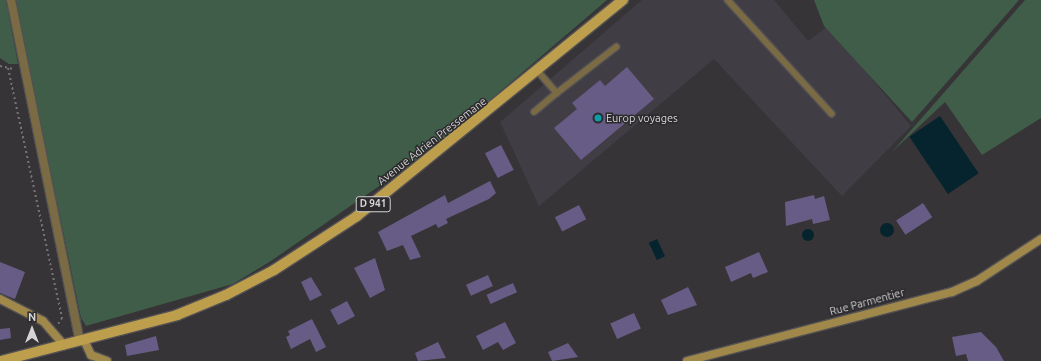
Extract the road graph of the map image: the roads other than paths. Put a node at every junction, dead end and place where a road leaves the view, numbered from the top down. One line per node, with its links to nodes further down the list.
1 (11, 0): 11 (street)
2 (623, 0): 5 (main road, Avenue Adrien Pressemane / D 941)
3 (728, 0): 8 (lane)
4 (616, 47): 6 (lane)
5 (538, 71): 6 (lane); 11 (main road, Avenue Adrien Pressemane / D 941)
6 (557, 93): 7 (lane)
7 (534, 112)
8 (832, 114)
9 (1041, 239): 15 (street, Rue Parmentier)
10 (0, 299): 12 (street)
11 (82, 340): 12 (main road, Avenue Adrien Pressemane / D 941); 14 (street)
12 (64, 345): 13 (main road, D 941)
13 (1, 361)
14 (107, 361)
15 (687, 361)

